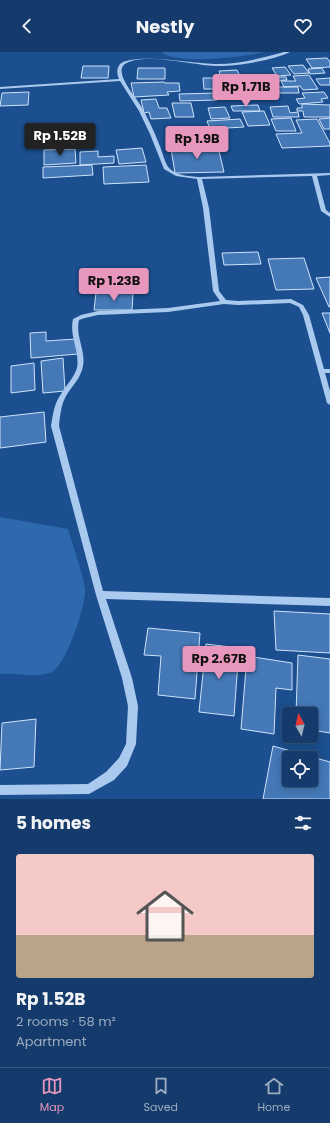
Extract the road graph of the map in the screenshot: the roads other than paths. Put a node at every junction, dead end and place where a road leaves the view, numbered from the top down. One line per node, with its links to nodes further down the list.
1 (288, 52): 2 (street)
2 (121, 80): 3 (street); 6 (street)
3 (0, 88)
4 (314, 174): 5 (street); 6 (street); 7 (street)
5 (330, 174)
6 (199, 178): 8 (street)
7 (330, 215)
8 (224, 302): 9 (street); 12 (street)
9 (322, 371): 10 (street); 11 (street)
10 (330, 371)
11 (330, 403)
12 (100, 595): 13 (street); 14 (street)
13 (330, 602)
14 (0, 790)

